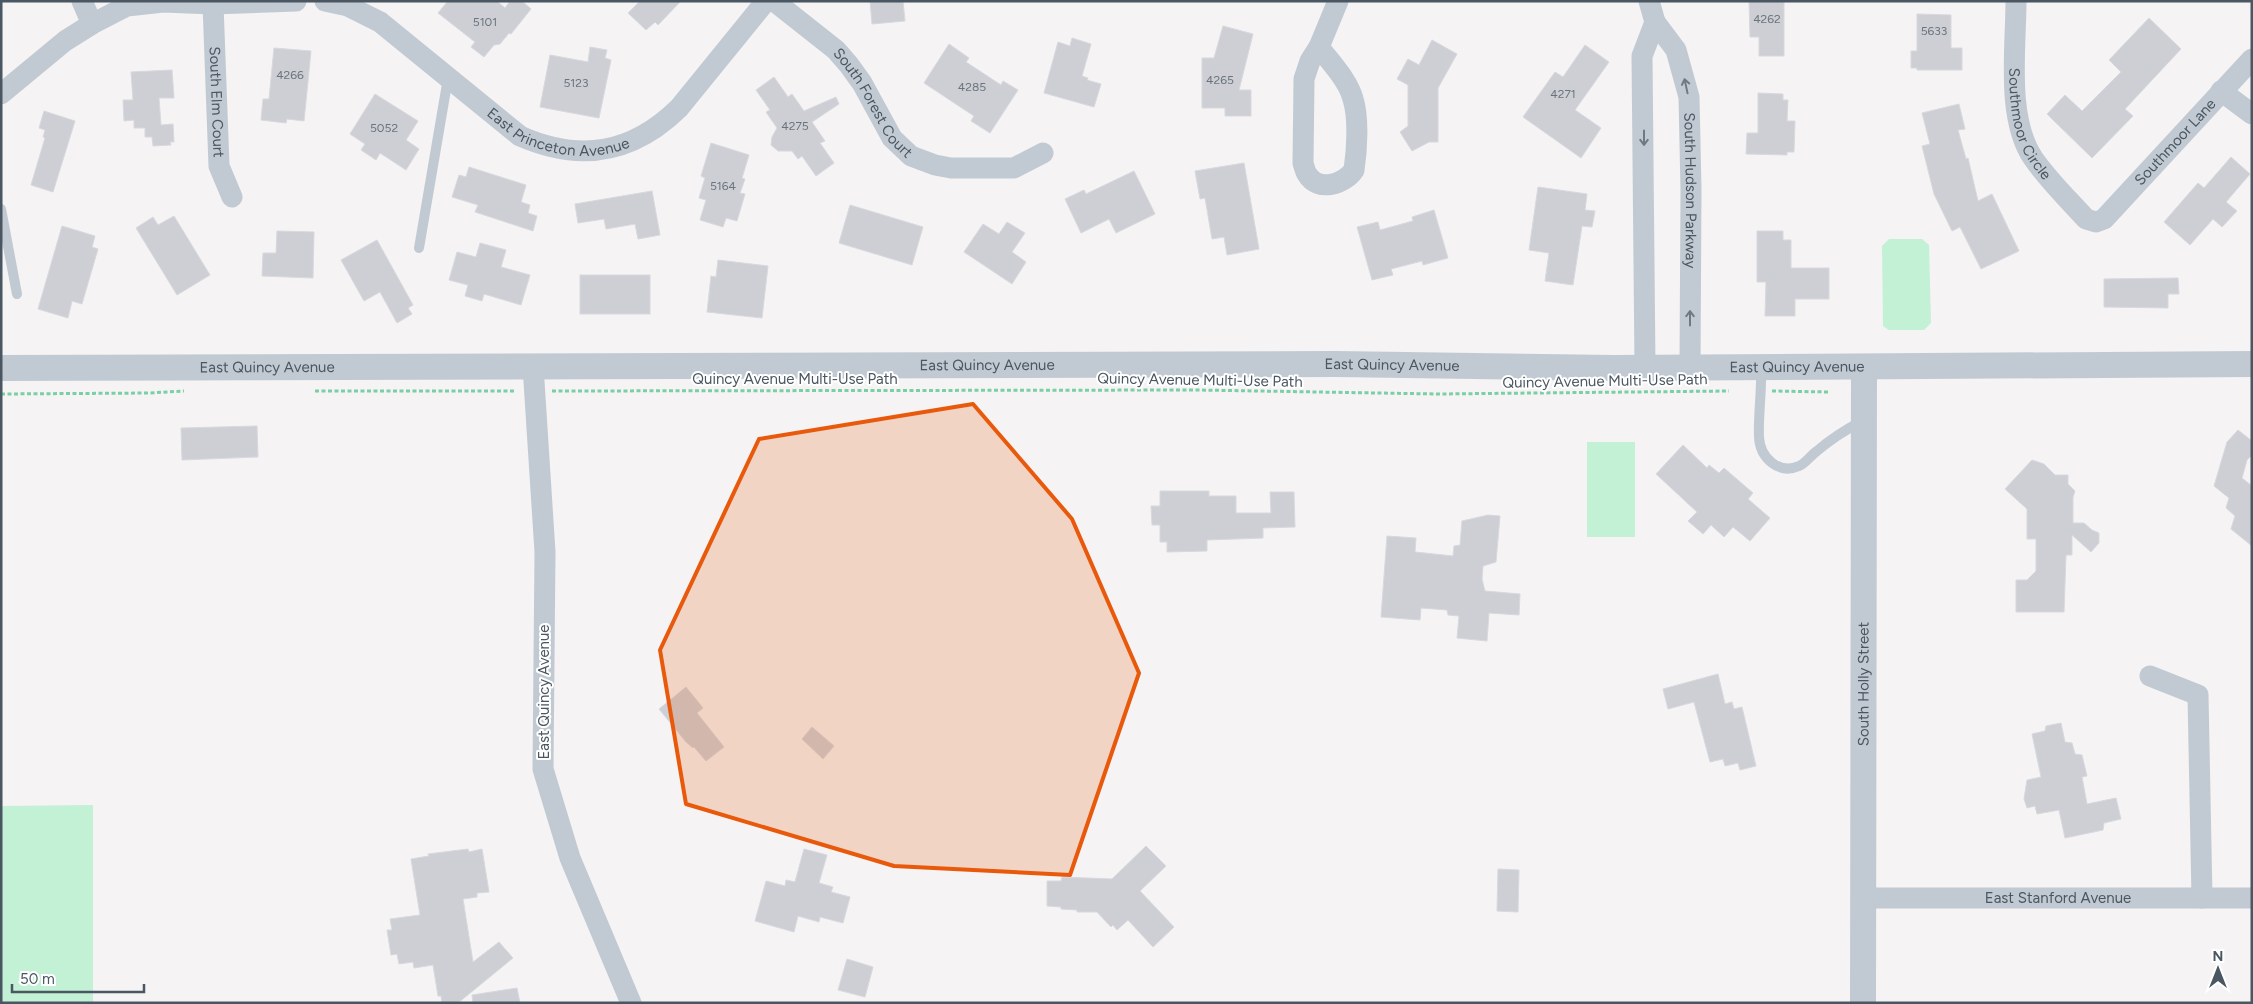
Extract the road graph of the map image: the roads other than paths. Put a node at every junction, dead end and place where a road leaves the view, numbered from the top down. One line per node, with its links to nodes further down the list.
1 (82, 1): 11 (street)
2 (296, 1): 9 (street)
3 (325, 1): 14 (street, East Princeton Avenue)
4 (766, 1): 14 (street, East Princeton Avenue)
5 (774, 1): 18 (street, South Forest Court)
6 (1338, 1): 12 (street)
7 (1649, 1): 10 (street, South Hudson Parkway)
8 (2016, 1): 21 (street, Southmoor Circle)
9 (213, 4): 11 (street); 19 (street, South Elm Court)
10 (1656, 22): 25 (street, one-way to 25); 26 (street, South Hudson Parkway, one-way to 10)
11 (92, 24): 16 (street)
12 (1319, 47): 12 (street)
13 (2252, 59): 15 (street, Southmoor Lane)
14 (448, 78): 22 (lane)
15 (2221, 91): 17 (street); 21 (street, Southmoor Lane)
16 (1, 94)
17 (2252, 114)
18 (1043, 153)
19 (232, 196)
20 (1, 209): 23 (lane)
21 (2096, 222)
22 (419, 248)
23 (17, 294)
24 (2252, 364): 27 (street, East Quincy Avenue)
25 (1645, 367): 26 (street, East Quincy Avenue); 29 (street, East Quincy Avenue)
26 (1690, 367): 30 (street, East Quincy Avenue)
27 (1864, 367): 30 (street, East Quincy Avenue); 31 (street, South Holly Street)
28 (1, 368): 29 (street, East Quincy Avenue)
29 (534, 378): 36 (street, East Quincy Avenue)
30 (1762, 379): 31 (lane)
31 (1864, 420): 33 (street, South Holly Street)
32 (2150, 676): 34 (street)
33 (1863, 898): 34 (street, East Stanford Avenue); 37 (street, South Holly Street)
34 (2202, 898): 35 (street, East Stanford Avenue)
35 (2252, 898)
36 (631, 1003)
37 (1863, 1003)

